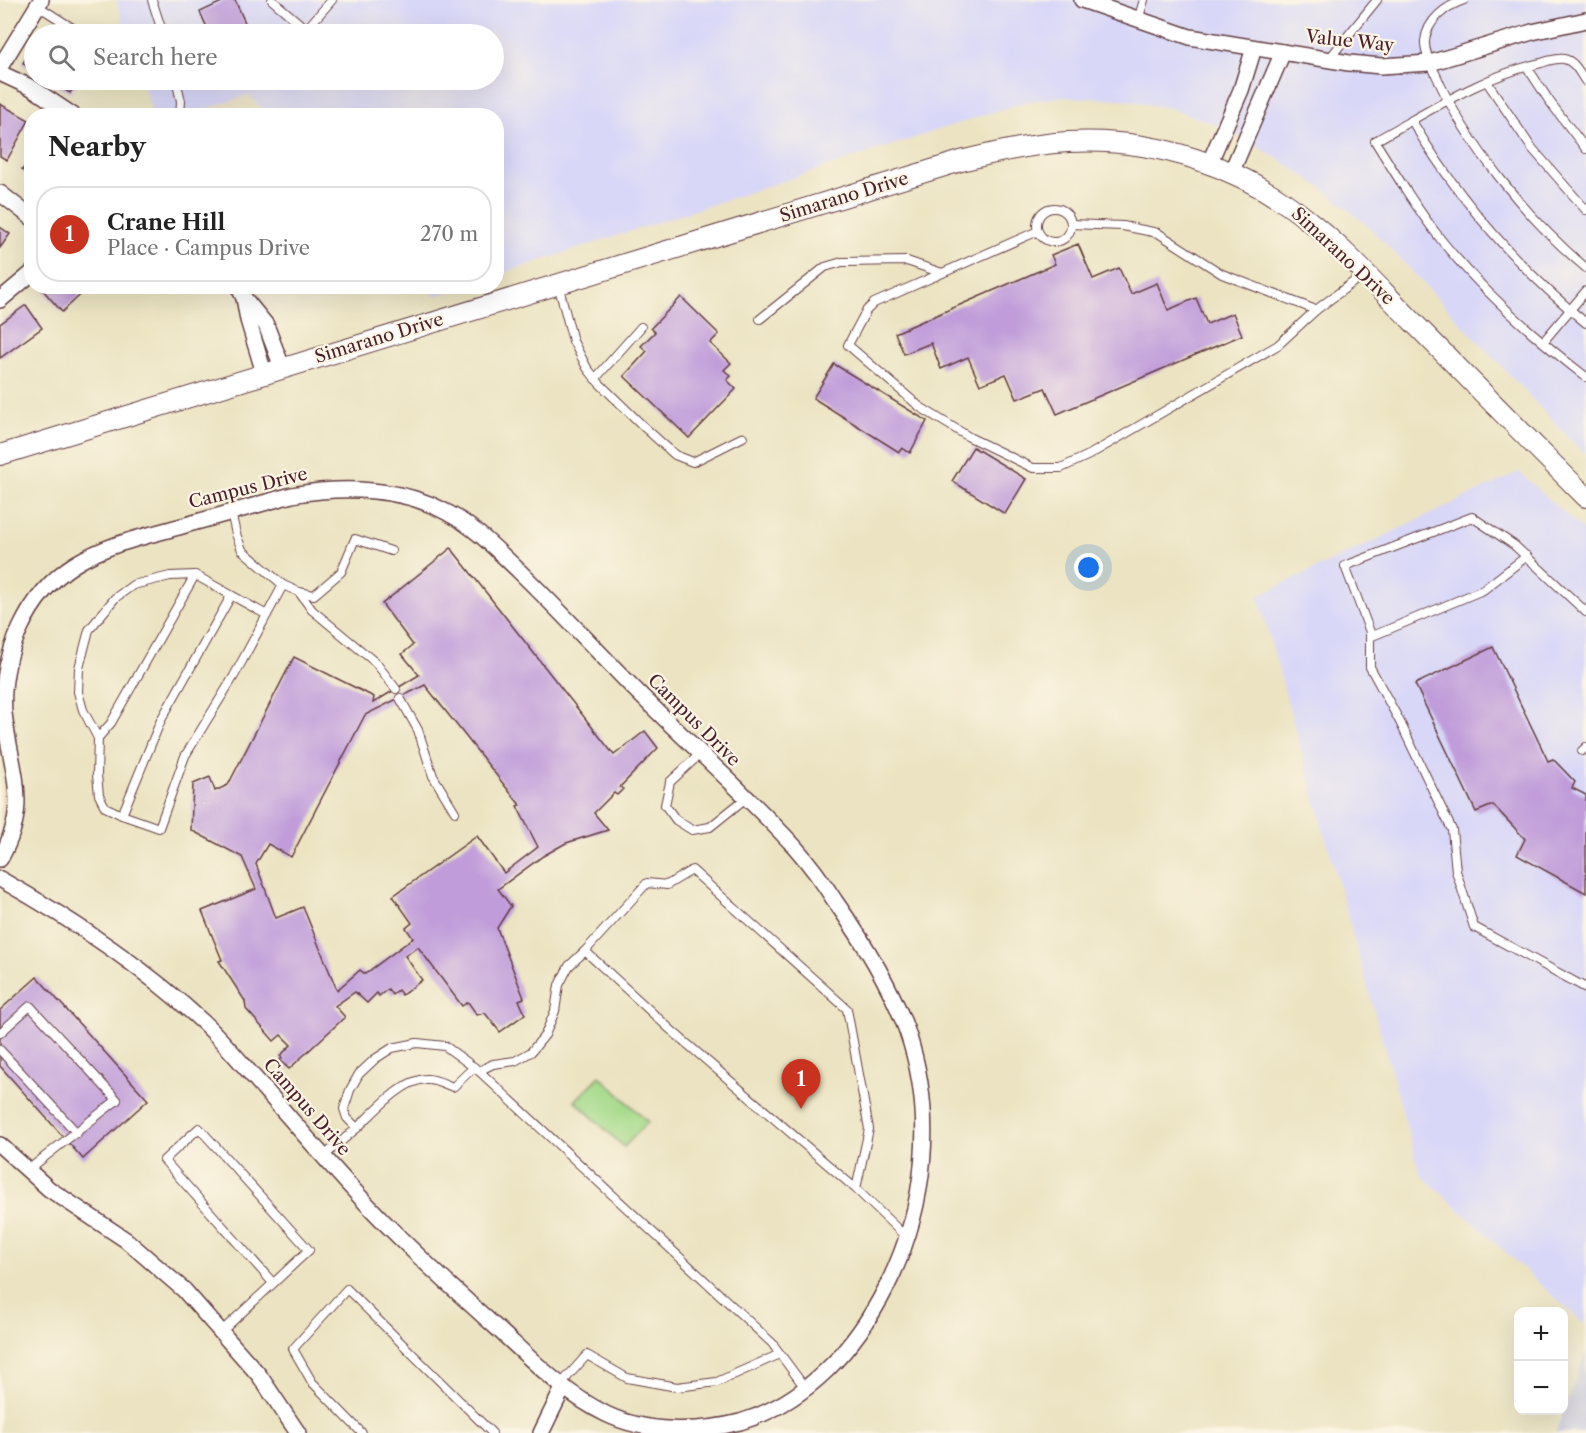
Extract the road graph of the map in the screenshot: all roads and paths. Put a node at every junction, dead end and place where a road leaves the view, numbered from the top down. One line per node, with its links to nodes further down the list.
1 (152, 0): 13 (lane)
2 (272, 0): 14 (lane)
3 (332, 0): 15 (lane)
4 (1082, 0): 9 (street, Value Way)
5 (1144, 0): 9 (lane)
6 (1377, 0): 19 (lane)
7 (1464, 0): 20 (lane)
8 (40, 3): 11 (street); 12 (lane)
9 (1138, 20): 17 (street, Value Way)
10 (1586, 20): 20 (street, Value Way)
11 (27, 24)
12 (68, 24)
13 (160, 24)
14 (296, 24)
15 (311, 24)
16 (24, 29): 21 (street)
17 (1254, 48): 18 (street, Value Way); 34 (street)
18 (1283, 52): 19 (street, Value Way); 35 (street, Value Way)
19 (1329, 60): 20 (street, Value Way)
20 (1430, 63): 29 (lane)
21 (0, 67)
22 (1527, 67): 24 (lane); 25 (lane); 33 (lane)
23 (0, 73): 26 (street)
24 (1487, 81): 29 (lane); 37 (lane)
25 (1586, 82)
26 (24, 84)
27 (35, 90): 30 (street)
28 (179, 90): 31 (lane)
29 (1449, 101): 32 (lane); 41 (lane)
30 (62, 108)
31 (180, 108)
32 (1412, 121): 50 (lane); 54 (lane)
33 (1586, 149)
34 (1209, 164): 35 (street, Simarano Drive); 45 (street, Simarano Drive)
35 (1231, 173): 43 (street, Simarano Drive)
36 (0, 193): 38 (street)
37 (1586, 210)
38 (24, 212)
39 (1071, 224): 40 (lane); 40 (lane); 49 (lane)
40 (1038, 231): 42 (lane)
41 (1586, 268)
42 (942, 273): 49 (lane); 51 (lane)
43 (1365, 274): 49 (lane); 60 (street, Simarano Drive)
44 (24, 280): 48 (street)
45 (558, 283): 55 (street, Simarano Drive); 57 (lane)
46 (1586, 291): 50 (lane)
47 (242, 294): 55 (street)
48 (0, 300)
49 (1316, 310)
50 (1570, 310): 52 (lane); 54 (lane)
51 (760, 319)
52 (1586, 323)
53 (641, 327): 57 (lane)
54 (1543, 342): 56 (lane)
55 (273, 370): 59 (street, Simarano Drive)
56 (1586, 377)
57 (595, 379): 58 (lane)
58 (743, 436)
59 (0, 455)
60 (1586, 497)
61 (231, 512): 65 (lane); 74 (street, Campus Drive); 78 (street, Campus Drive)
62 (391, 550): 66 (lane)
63 (1527, 556): 68 (lane); 70 (lane); 70 (lane)
64 (195, 575): 67 (lane); 73 (lane); 73 (lane)
65 (283, 585): 66 (lane); 69 (lane)
66 (299, 592): 71 (lane)
67 (231, 596): 69 (lane); 77 (lane)
68 (1586, 612)
69 (267, 615): 77 (lane)
70 (1370, 637): 81 (lane)
71 (396, 689)
72 (399, 698): 76 (lane)
73 (98, 738): 77 (lane)
74 (700, 754): 75 (street, Campus Drive); 75 (lane)
75 (746, 798): 91 (street, Campus Drive)
76 (455, 812)
77 (122, 815)
78 (0, 859)
79 (0, 879): 88 (street, Campus Drive)
80 (585, 951): 84 (lane); 90 (lane); 90 (lane)
81 (1586, 988)
82 (0, 1033): 86 (lane)
83 (0, 1050): 86 (lane)
84 (477, 1069): 85 (lane); 85 (lane); 94 (lane)
85 (357, 1128): 88 (lane)
86 (77, 1133): 89 (lane)
87 (0, 1145): 89 (street)
88 (324, 1156): 95 (street, Campus Drive)
89 (27, 1171): 93 (street)
90 (856, 1189): 91 (lane)
91 (906, 1238): 96 (street, Campus Drive)
92 (273, 1283): 92 (lane); 93 (lane)
93 (222, 1331): 98 (street)
94 (780, 1354): 95 (lane); 96 (lane)
95 (562, 1387): 96 (street, Campus Drive); 101 (street)
96 (806, 1389)
97 (483, 1430): 99 (lane); 100 (lane)
98 (298, 1433)
99 (362, 1433)
100 (492, 1433)
101 (541, 1433)

